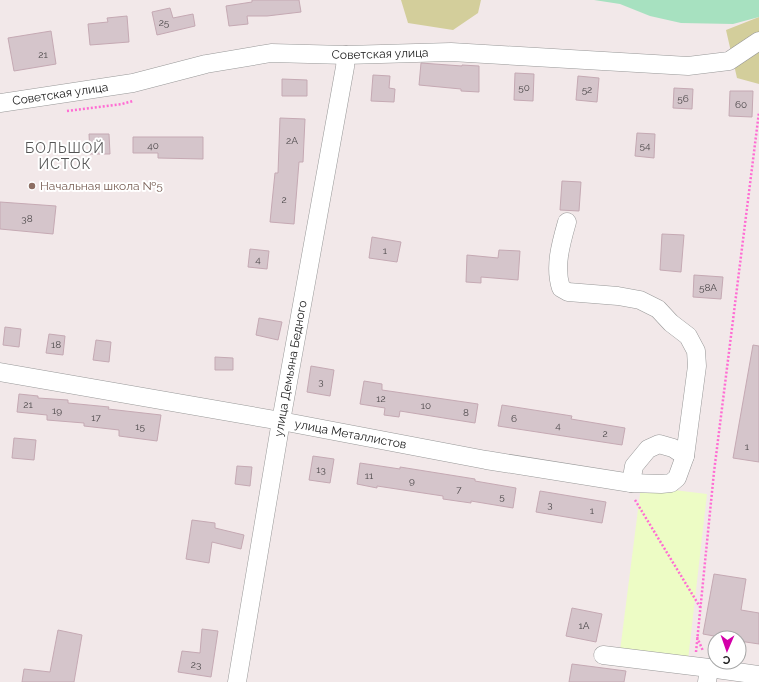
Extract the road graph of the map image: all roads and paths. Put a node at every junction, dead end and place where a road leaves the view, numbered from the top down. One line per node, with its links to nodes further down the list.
1 (759, 41): 2 (street, Советская улица)
2 (346, 55): 3 (street, Советская улица); 7 (street, улица Демьяна Бедного)
3 (0, 103)
4 (759, 112): 10 (path)
5 (567, 222): 8 (street, улица Металлистов)
6 (0, 372): 7 (street, улица Металлистов)
7 (281, 421): 9 (street, улица Металлистов); 14 (street, улица Демьяна Бедного)
8 (685, 456): 9 (street, улица Металлистов); 9 (street)
9 (631, 483): 10 (path)
10 (700, 607): 12 (path)
11 (603, 655): 12 (street)
12 (704, 672): 13 (street)
13 (759, 675)
14 (236, 682)

